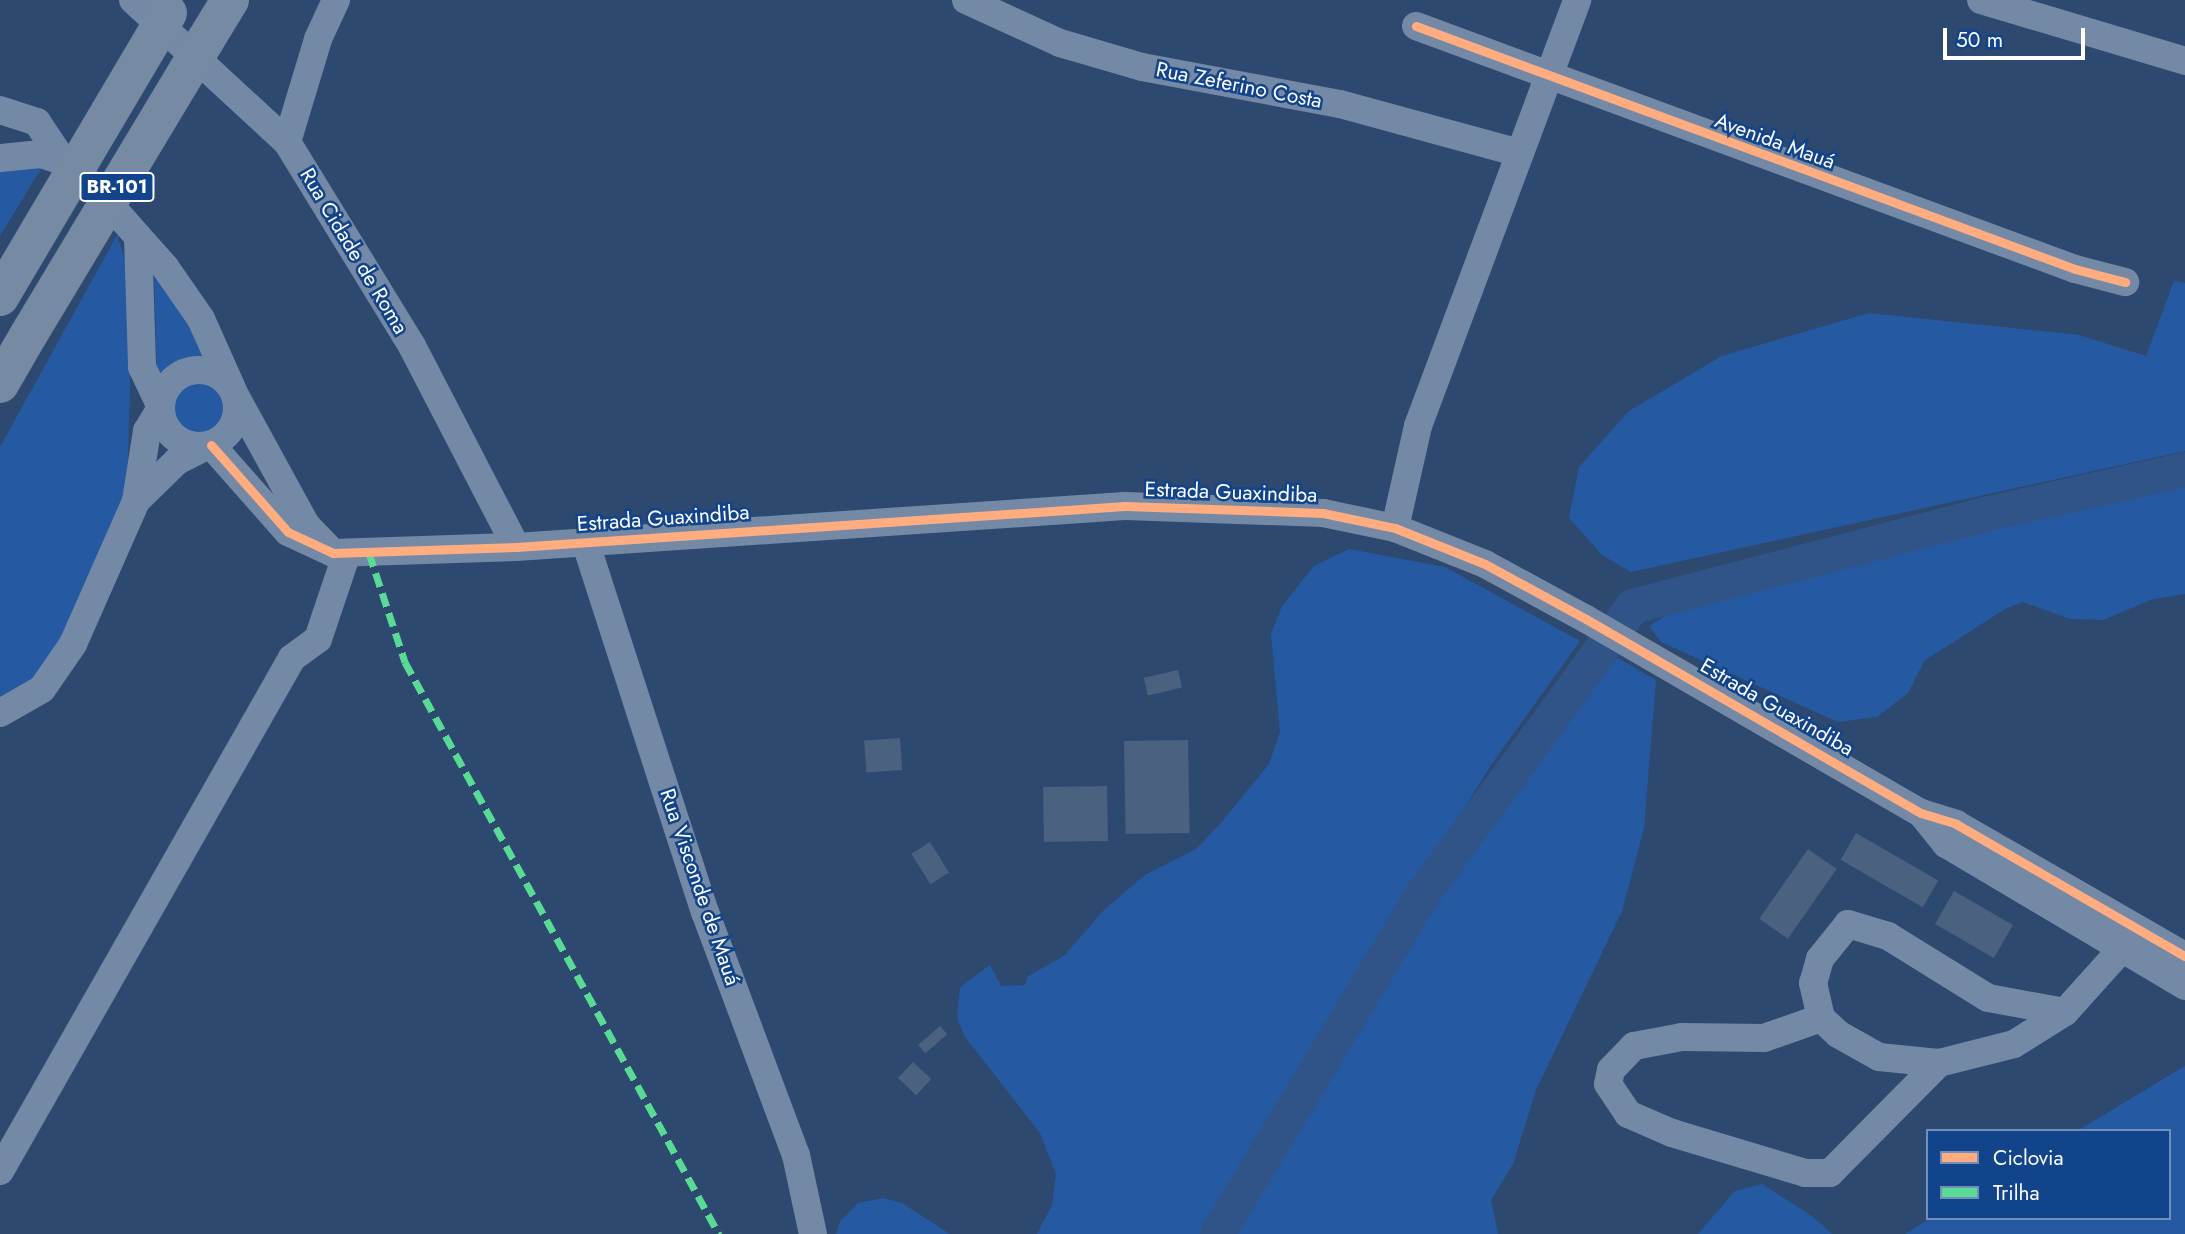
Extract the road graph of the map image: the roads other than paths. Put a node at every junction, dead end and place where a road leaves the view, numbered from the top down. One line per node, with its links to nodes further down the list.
1 (230, 0): 18 (highway, BR-101, bridge)
2 (336, 0): 11 (street)
3 (966, 0): 12 (street, Rua Zeferino Costa)
4 (1577, 0): 9 (street)
5 (1981, 0): 8 (street)
6 (159, 4): 11 (street, Rua Cidade de Roma); 17 (highway, BR-101, bridge)
7 (1416, 26): 9 (street, Avenida Mauá)
8 (2185, 61)
9 (1548, 79): 12 (street); 16 (street, Avenida Mauá)
10 (0, 110): 14 (street)
11 (287, 142): 25 (street, Rua Cidade de Roma)
12 (1519, 153): 23 (street)
13 (0, 158): 14 (street)
14 (63, 161): 15 (street)
15 (138, 237): 19 (street); 20 (street)
16 (2125, 282)
17 (0, 297)
18 (0, 384)
19 (233, 392): 20 (street); 21 (street); 26 (street)
20 (160, 407): 21 (street); 22 (street)
21 (208, 446): 22 (street); 26 (street)
22 (136, 501): 27 (street)
23 (1395, 528): 24 (street, Estrada Guaxindiba); 28 (street, Estrada Guaxindiba)
24 (584, 541): 25 (street, Estrada Guaxindiba); 35 (street, Rua Visconde de Mauá)
25 (516, 547): 26 (street, Estrada Guaxindiba)
26 (340, 553): 34 (street)
27 (0, 713)
28 (2131, 941): 29 (street, Estrada Guaxindiba); 30 (street, Estrada Guaxindiba); 31 (street)
29 (2185, 957)
30 (2185, 986)
31 (2065, 1012): 32 (street); 33 (street)
32 (1821, 1018): 33 (street); 33 (street)
33 (1939, 1063)
34 (0, 1171)
35 (813, 1234)

